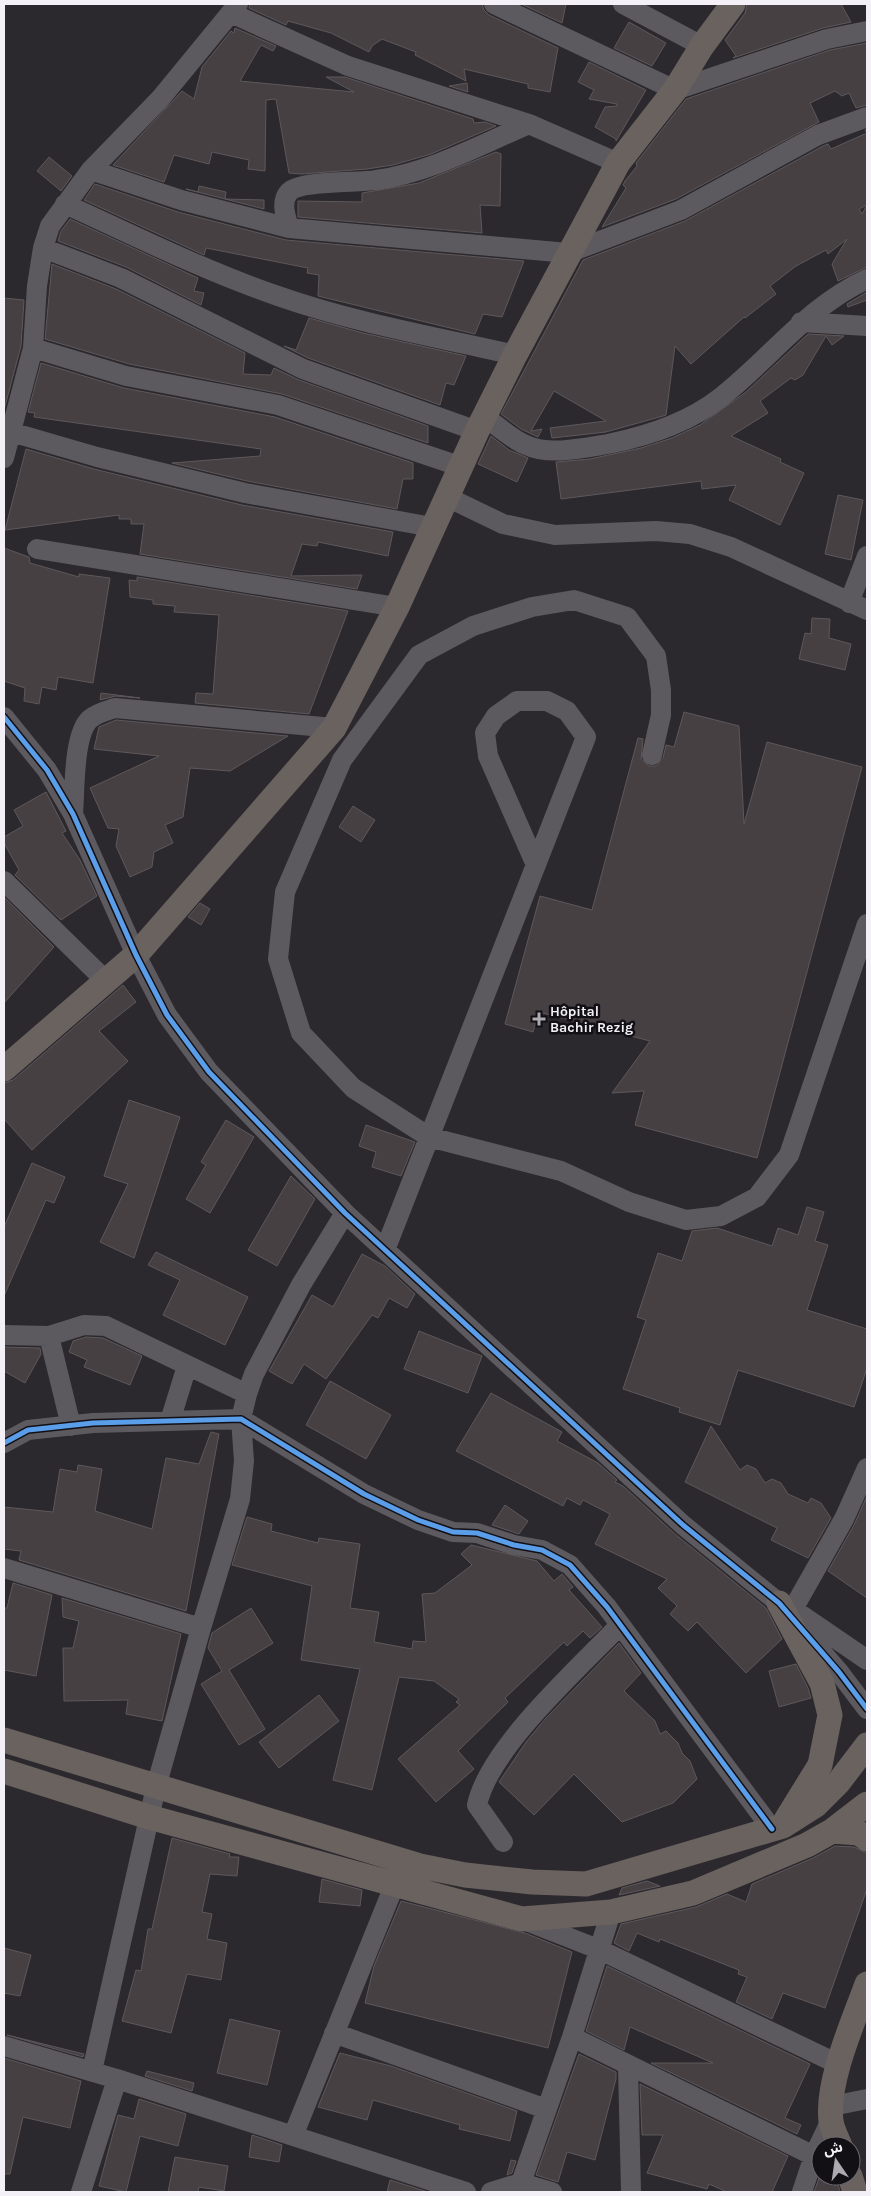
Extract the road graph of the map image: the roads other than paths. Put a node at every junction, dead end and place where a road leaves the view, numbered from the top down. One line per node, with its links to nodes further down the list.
1 (494, 4): 7 (street)
2 (623, 4): 6 (street)
3 (733, 4): 6 (main road)
4 (234, 8): 9 (street); 11 (street)
5 (867, 31): 7 (street)
6 (702, 46): 7 (main road)
7 (676, 90): 10 (main road)
8 (867, 117): 15 (street)
9 (530, 124): 10 (street); 13 (street)
10 (618, 163): 15 (main road)
11 (91, 170): 12 (street); 13 (street)
12 (65, 204): 14 (street); 20 (street)
13 (289, 228): 15 (street)
14 (43, 248): 19 (street); 21 (street)
15 (568, 253): 20 (main road)
16 (867, 279): 17 (street)
17 (801, 322): 18 (street); 21 (street)
18 (867, 326)
19 (33, 348): 22 (street); 24 (street)
20 (514, 355): 21 (main road)
21 (481, 424): 24 (main road)
22 (11, 432): 23 (street); 26 (street)
23 (4, 458)
24 (462, 467): 25 (main road)
25 (447, 497): 26 (main road); 30 (street)
26 (432, 527): 29 (main road)
27 (37, 549): 29 (street)
28 (867, 556): 30 (street)
29 (397, 606): 32 (main road)
30 (858, 606)
31 (4, 718): 34 (street)
32 (334, 728): 34 (street); 38 (main road)
33 (652, 755): 41 (street)
34 (73, 814): 38 (street)
35 (536, 865): 35 (street); 41 (street)
36 (4, 881): 39 (street)
37 (867, 924): 41 (street)
38 (136, 955): 39 (main road); 42 (street)
39 (105, 980): 40 (main road)
40 (6, 1064)
41 (429, 1137): 43 (street)
42 (345, 1213): 43 (street); 47 (street)
43 (385, 1250): 54 (street)
44 (4, 1335): 45 (street)
45 (49, 1336): 46 (street); 50 (street)
46 (187, 1366): 47 (street); 49 (street)
47 (247, 1394): 48 (street)
48 (241, 1419): 49 (street); 55 (street); 56 (street)
49 (170, 1421): 50 (street)
50 (71, 1426): 51 (street)
51 (4, 1443)
52 (867, 1468): 54 (street)
53 (4, 1568): 56 (street)
54 (786, 1606): 57 (street); 58 (street); 65 (main road)
55 (620, 1625): 65 (street); 68 (street)
56 (201, 1628): 62 (street)
57 (867, 1660)
58 (867, 1709)
59 (4, 1740): 62 (main road)
60 (867, 1745): 65 (main road)
61 (4, 1771): 64 (main road)
62 (156, 1787): 64 (street); 65 (main road)
63 (867, 1804): 66 (main road)
64 (150, 1817): 69 (main road); 79 (street)
65 (777, 1828)
66 (832, 1831): 67 (main road); 70 (main road)
67 (867, 1839)
68 (503, 1842)
69 (394, 1886): 71 (main road); 74 (street)
70 (611, 1912): 71 (main road); 72 (street)
71 (522, 1919): 72 (street)
72 (598, 1950): 75 (street); 77 (street)
73 (867, 1984): 77 (main road)
74 (334, 2033): 82 (street); 84 (street)
75 (572, 2037): 78 (street); 82 (street)
76 (4, 2046): 79 (street)
77 (838, 2064): 83 (main road)
78 (628, 2066): 87 (street); 94 (street)
79 (92, 2070): 80 (street)
80 (117, 2078): 84 (street); 90 (street)
81 (867, 2099): 83 (street)
82 (546, 2109): 89 (street)
83 (831, 2113): 85 (street); 86 (main road)
84 (293, 2136): 91 (street)
85 (822, 2136)
86 (837, 2136)
87 (811, 2155)
88 (811, 2165): 95 (street)
89 (521, 2183): 92 (street); 93 (street)
90 (81, 2192)
91 (466, 2192)
92 (491, 2192)
93 (552, 2192)
94 (631, 2192)
95 (802, 2192)

